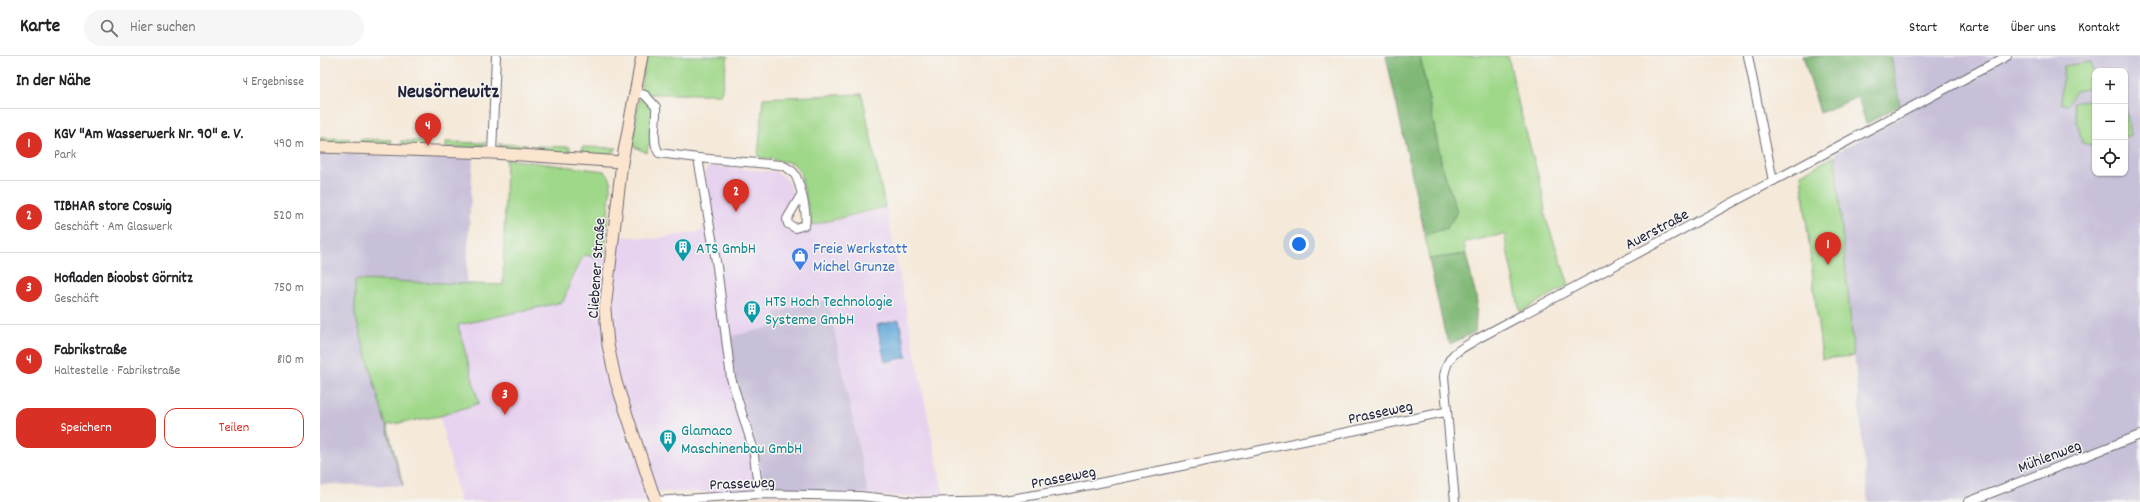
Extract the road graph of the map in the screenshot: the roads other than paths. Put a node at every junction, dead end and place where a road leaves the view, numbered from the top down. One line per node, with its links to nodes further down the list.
1 (496, 56): 7 (street)
2 (642, 56): 5 (street, Cliebener Straße)
3 (1748, 56): 10 (street)
4 (2006, 56): 10 (street, Auerstraße)
5 (634, 92): 8 (street); 9 (street, Cliebener Straße)
6 (320, 147): 7 (street)
7 (492, 153): 9 (street)
8 (698, 158): 11 (street); 14 (street)
9 (622, 162): 15 (street, Cliebener Straße)
10 (1773, 181): 12 (street, Auerstraße)
11 (801, 195)
12 (1445, 412): 14 (street, Prasseweg); 16 (street, Auerstraße)
13 (2140, 435): 17 (street, Mühlenweg)
14 (759, 494): 15 (street, Prasseweg)
15 (655, 501)
16 (1455, 502)
17 (1968, 502)

